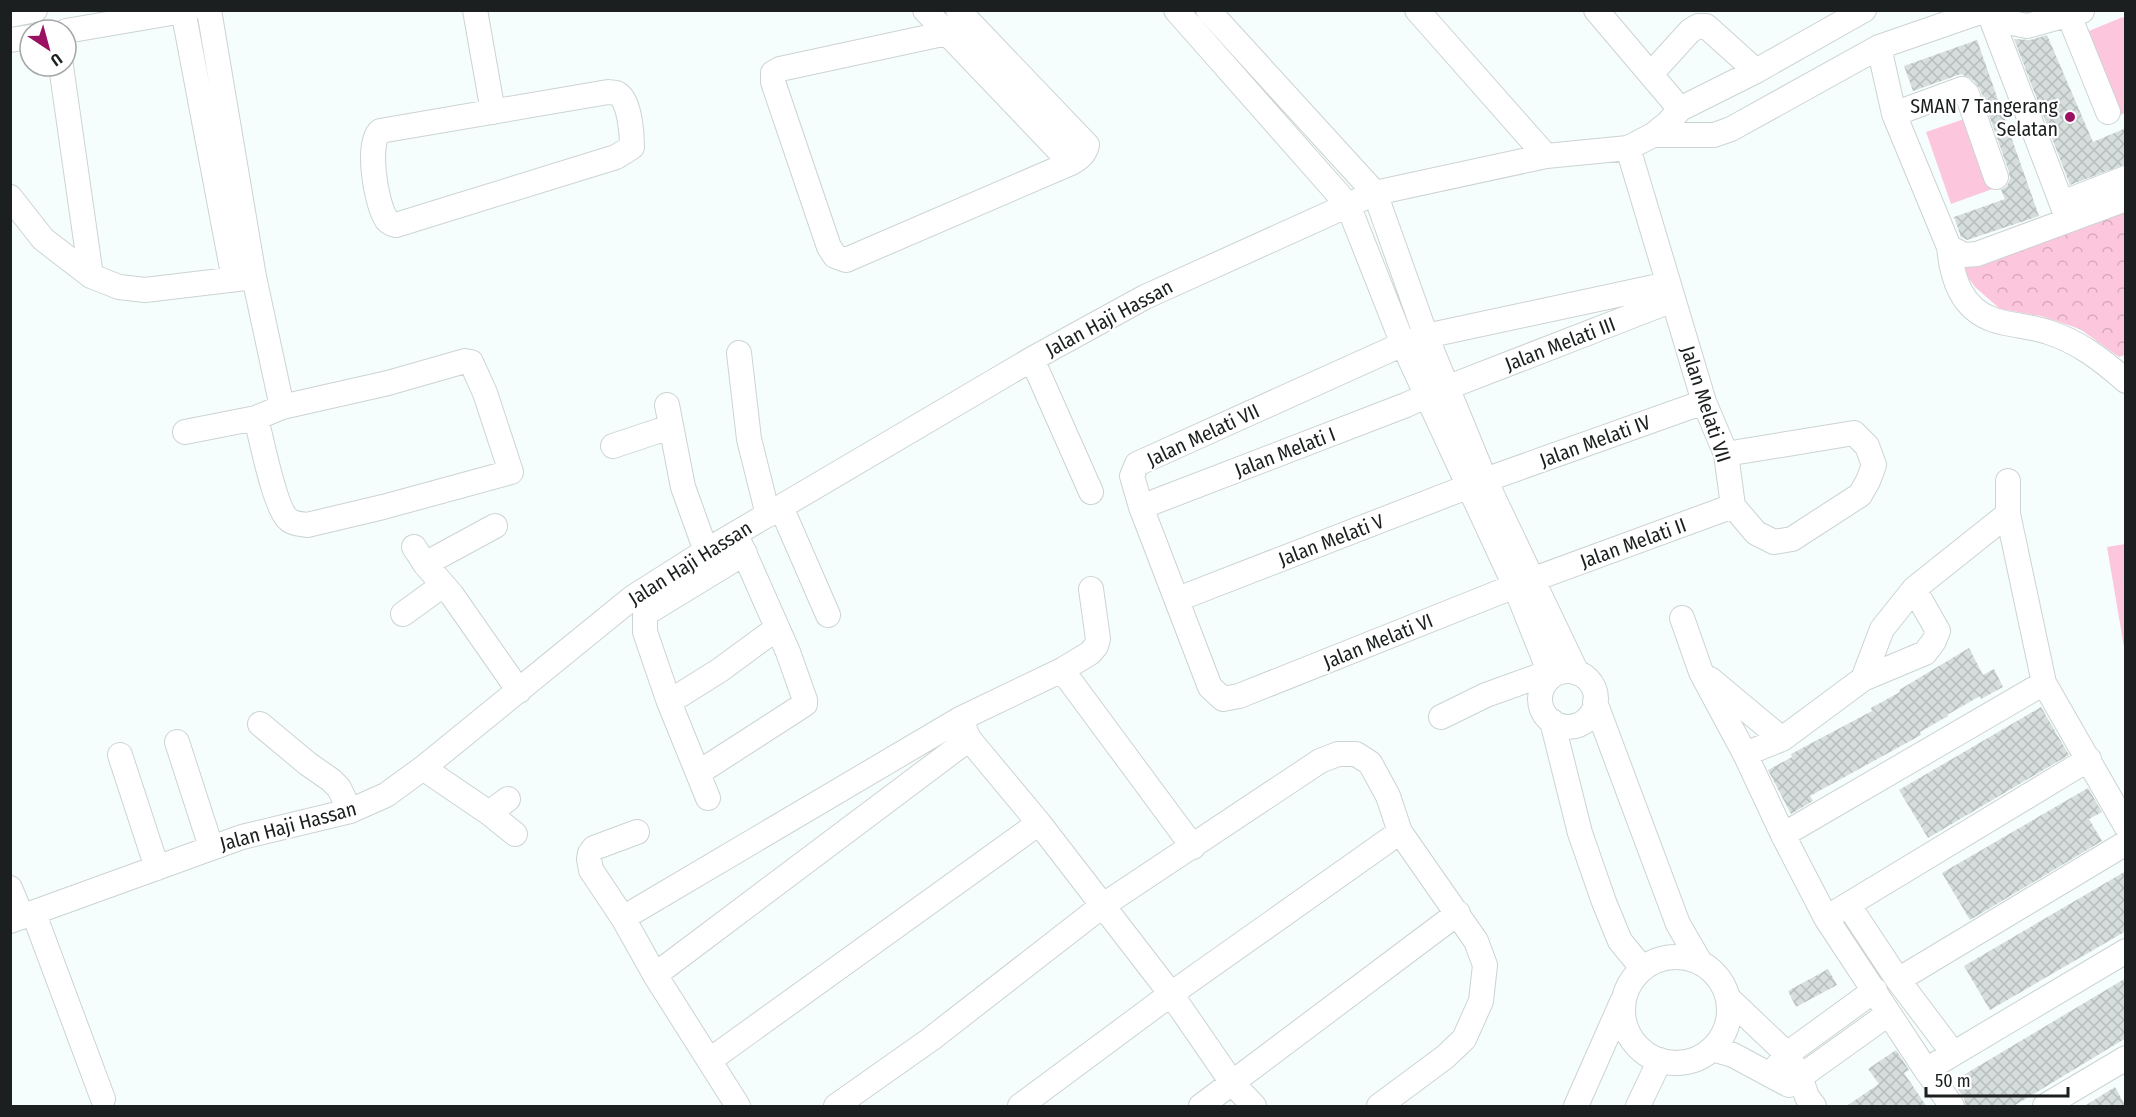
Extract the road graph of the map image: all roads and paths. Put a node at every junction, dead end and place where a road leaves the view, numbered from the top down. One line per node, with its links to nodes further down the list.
1 (35, 10): 14 (street)
2 (210, 10): 39 (street)
3 (475, 10): 23 (street)
4 (925, 10): 16 (street)
5 (958, 10): 29 (street)
6 (1176, 10): 18 (street)
7 (1208, 10): 18 (street)
8 (1417, 10): 28 (street)
9 (1596, 10): 20 (street)
10 (1987, 10): 13 (street); 17 (street); 36 (street)
11 (185, 11): 15 (street); 39 (street)
12 (1862, 11): 19 (street)
13 (2075, 12): 24 (street)
14 (10, 15)
15 (78, 29)
16 (947, 33): 29 (street); 29 (street)
17 (1879, 47): 25 (street); 26 (street)
18 (1230, 52): 32 (street); 35 (street)
19 (1756, 71): 20 (street); 22 (street)
20 (1651, 74): 22 (street)
21 (63, 78): 38 (street)
22 (1680, 109): 26 (street)
23 (494, 112): 23 (street)
24 (2108, 112)
25 (1894, 114): 30 (street); 37 (street)
26 (1653, 135): 27 (street)
27 (1628, 148): 28 (street, Jalan Haji Hassan); 40 (street, Jalan Melati VII)
28 (1546, 156): 32 (street, Jalan Haji Hassan)
29 (1071, 163)
30 (1996, 177)
31 (2126, 178): 36 (street)
32 (1375, 193): 35 (street, Jalan Haji Hassan); 41 (street)
33 (10, 198): 38 (street)
34 (2126, 200): 36 (street)
35 (1348, 205): 42 (street); 44 (street, Jalan Haji Hassan)
36 (2065, 211): 37 (street)
37 (1948, 247): 45 (street)
38 (91, 276): 39 (street)
39 (244, 278): 48 (street)
40 (1670, 292): 41 (street); 46 (street, Jalan Melati III); 47 (street, Jalan Melati VII)
41 (1426, 336): 42 (street, Jalan Melati VII); 46 (street)
42 (1403, 344): 46 (street); 57 (street, Jalan Melati VII)
43 (739, 353): 58 (street)
44 (1032, 358): 55 (street); 58 (street, Jalan Haji Hassan)
45 (2126, 381)
46 (1437, 391): 54 (street); 57 (street, Jalan Melati I)
47 (1704, 402): 52 (street, Jalan Melati VII); 54 (street, Jalan Melati IV)
48 (282, 407): 49 (street); 49 (street)
49 (256, 418): 50 (street)
50 (185, 432)
51 (614, 446): 62 (street)
52 (1726, 454): 56 (street, Jalan Melati VII); 56 (street)
53 (2008, 481): 59 (street)
54 (1477, 484): 63 (street); 67 (street, Jalan Melati V)
55 (1091, 492)
56 (1733, 506): 63 (street, Jalan Melati II)
57 (1141, 507): 67 (street, Jalan Melati VII)
58 (775, 511): 61 (street, Jalan Haji Hassan); 69 (street)
59 (2008, 514): 66 (street); 77 (street)
60 (495, 526): 64 (street)
61 (741, 544): 62 (street, Jalan Haji Hassan); 71 (street); 80 (street)
62 (706, 551): 78 (street, Jalan Haji Hassan)
63 (1523, 583): 73 (street); 75 (street); 79 (street, Jalan Melati VI)
64 (443, 585): 68 (street); 78 (street)
65 (1091, 589): 72 (street)
66 (1914, 589): 76 (street); 76 (street)
67 (1178, 599): 79 (street, Jalan Melati VII)
68 (403, 614)
69 (828, 615)
70 (1682, 618): 74 (street)
71 (777, 628): 80 (street); 92 (street)
72 (1062, 670): 85 (street); 102 (street)
73 (1577, 672): 75 (street); 81 (street)
74 (1701, 672): 86 (street); 88 (street)
75 (1550, 674): 82 (street); 83 (street)
76 (1863, 679): 86 (street)
77 (2044, 683): 90 (street); 100 (street)
78 (519, 691): 91 (street, Jalan Haji Hassan)
79 (1223, 699)
80 (669, 702): 92 (street)
81 (1595, 702): 83 (street); 113 (street)
82 (1441, 717)
83 (1552, 721): 114 (street)
84 (261, 724): 94 (street)
85 (965, 729): 95 (street); 110 (street); 115 (street)
86 (1782, 739): 88 (street)
87 (177, 742): 103 (street)
88 (1745, 754): 100 (street)
89 (120, 755): 104 (street)
90 (2089, 759): 96 (street); 107 (street)
91 (423, 768): 94 (street, Jalan Haji Hassan); 99 (street)
92 (698, 773): 93 (street)
93 (708, 798)
94 (350, 811): 103 (street, Jalan Haji Hassan)
95 (1039, 823): 106 (street); 126 (street)
96 (2126, 826)
97 (637, 832): 110 (street)
98 (1400, 832): 102 (street); 108 (street); 118 (street)
99 (515, 834)
100 (1783, 835): 111 (street)
101 (2126, 843): 116 (street)
102 (1192, 847): 106 (street)
103 (211, 848): 104 (street, Jalan Haji Hassan)
104 (158, 868): 109 (street, Jalan Haji Hassan)
105 (10, 888): 109 (street)
106 (1102, 906): 118 (street); 133 (street)
107 (1848, 906): 111 (street); 116 (street)
108 (1458, 913): 129 (street); 137 (street)
109 (22, 917): 131 (street)
110 (623, 918): 115 (street)
111 (1826, 918): 117 (street)
112 (2126, 951): 123 (street)
113 (1700, 962): 114 (street); 120 (street)
114 (1643, 969): 119 (street)
115 (655, 975): 126 (street)
116 (1898, 980): 123 (street)
117 (1875, 990): 121 (street); 124 (street)
118 (1171, 994): 129 (street); 134 (street)
119 (1624, 997): 127 (street); 138 (street)
120 (1728, 998): 122 (street); 124 (street)
121 (1888, 1014): 128 (street); 130 (street)
122 (1712, 1049): 127 (street); 130 (street)
123 (1953, 1053): 128 (street)
124 (1787, 1054): 130 (street)
125 (2126, 1058): 141 (street)
126 (710, 1060): 132 (street)
127 (1660, 1060): 139 (street)
128 (1926, 1070): 140 (street)
129 (1233, 1084): 135 (street); 136 (street)
130 (1796, 1088)
131 (103, 1099)
132 (738, 1107)
133 (836, 1107)
134 (1020, 1107)
135 (1201, 1107)
136 (1254, 1107)
137 (1379, 1107)
138 (1576, 1107)
139 (1638, 1107)
140 (1952, 1107)
141 (2045, 1107)

